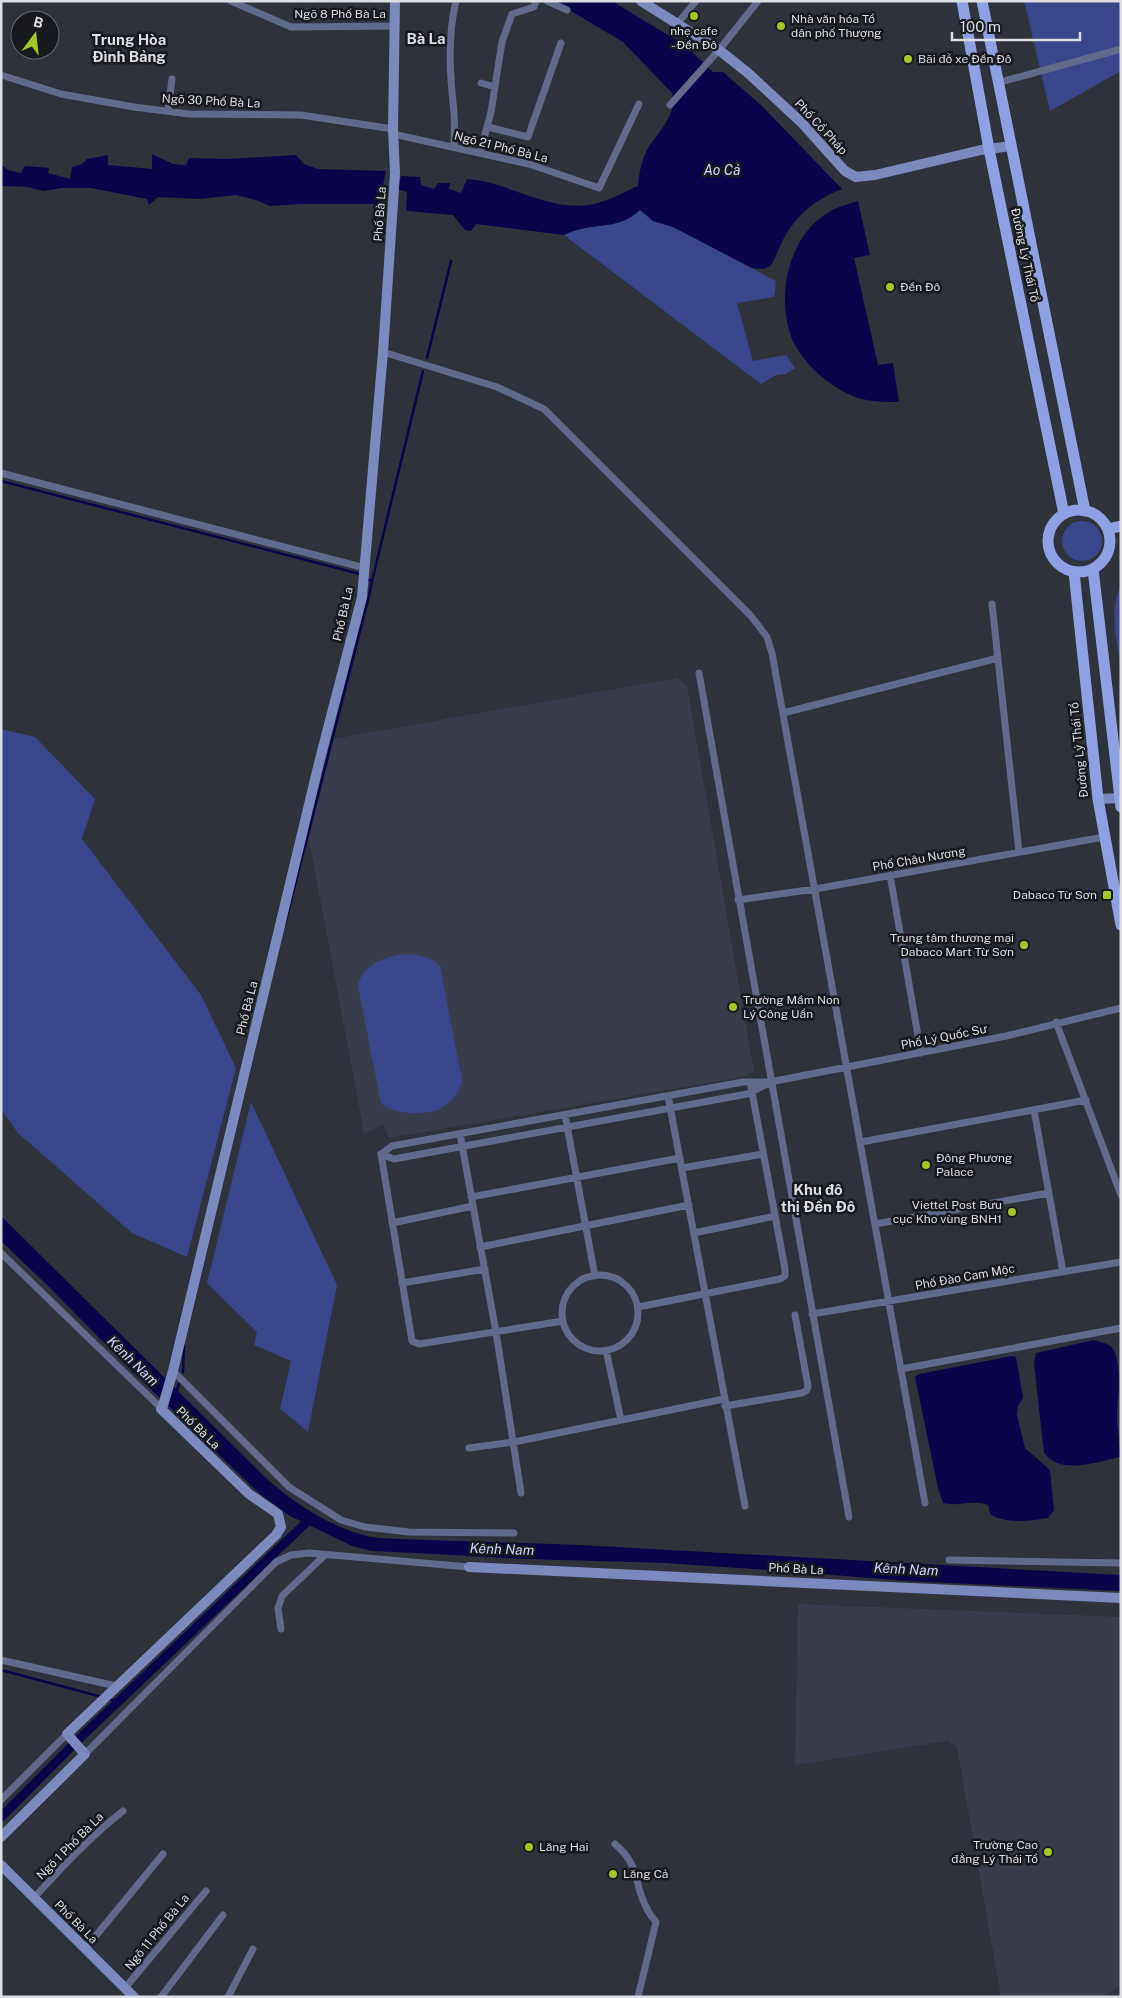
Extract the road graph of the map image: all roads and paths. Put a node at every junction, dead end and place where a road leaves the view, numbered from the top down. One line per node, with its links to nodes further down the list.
1 (231, 1): 13 (street, Ngõ 8 Phố Bà La)
2 (395, 1): 13 (street, Phố Bà La)
3 (456, 1): 28 (street)
4 (536, 1): 21 (street)
5 (547, 1): 11 (street)
6 (640, 1): 12 (street, Phố Cổ Pháp)
7 (696, 1): 12 (street)
8 (758, 1): 16 (street)
9 (962, 1): 29 (main road, Đường Lý Thái Tổ)
10 (982, 1): 20 (main road, Đường Lý Thái Tổ)
11 (567, 10)
12 (677, 24): 16 (street, Phố Cổ Pháp)
13 (394, 26): 26 (street, Phố Bà La)
14 (561, 43): 25 (street)
15 (1121, 49): 20 (street)
16 (719, 50): 23 (street); 29 (street, Phố Cổ Pháp)
17 (1, 76): 24 (street, Ngõ 30 Phố Bà La)
18 (172, 79): 24 (street)
19 (481, 83): 21 (street)
20 (997, 83): 27 (main road, Đường Lý Thái Tổ)
21 (495, 87): 25 (street)
22 (639, 104): 30 (street, Ngõ 21 Phố Bà La)
23 (670, 105)
24 (168, 111): 26 (street, Ngõ 30 Phố Bà La)
25 (488, 127): 30 (street)
26 (393, 132): 28 (street, Ngõ 21 Phố Bà La); 31 (street, Phố Bà La)
27 (1011, 146): 29 (street, Phố Cổ Pháp); 33 (main road, Đường Lý Thái Tổ)
28 (454, 147): 30 (street, Ngõ 21 Phố Bà La)
29 (989, 149): 34 (main road, Đường Lý Thái Tổ)
30 (480, 153)
31 (383, 352): 38 (street, Phố Bà La); 44 (street)
32 (1, 473): 38 (street)
33 (1085, 511): 34 (main road); 36 (main road)
34 (1064, 514): 40 (main road)
35 (1121, 526): 36 (main road)
36 (1108, 529): 37 (main road)
37 (1115, 548): 39 (main road)
38 (365, 568): 101 (street, Phố Bà La)
39 (1093, 569): 40 (main road); 46 (main road)
40 (1074, 572): 45 (main road, Đường Lý Thái Tổ)
41 (992, 604): 42 (street)
42 (998, 658): 44 (street); 48 (street)
43 (699, 673): 51 (street)
44 (783, 713): 50 (street)
45 (1098, 799): 46 (street); 47 (main road, Đường Lý Thái Tổ)
46 (1120, 801)
47 (1104, 837): 48 (street, Phố Châu Nương); 52 (main road, Đường Lý Thái Tổ)
48 (1019, 852): 49 (street, Phố Châu Nương)
49 (890, 875): 50 (street, Phố Châu Nương); 55 (street)
50 (815, 889): 51 (street, Phố Châu Nương); 56 (street)
51 (738, 900): 58 (street)
52 (1121, 924)
53 (1121, 1008): 54 (street, Phố Lý Quốc Sư)
54 (1056, 1022): 55 (street, Phố Lý Quốc Sư); 61 (street)
55 (921, 1053): 56 (street, Phố Lý Quốc Sư)
56 (847, 1067): 58 (street, Phố Lý Quốc Sư); 67 (street)
57 (750, 1082): 58 (street); 59 (street); 60 (street)
58 (770, 1082): 59 (street); 94 (street)
59 (752, 1092): 62 (street); 70 (street)
60 (668, 1096): 62 (street); 64 (street)
61 (1086, 1100): 63 (street); 75 (street)
62 (670, 1108): 65 (street); 71 (street)
63 (1034, 1110): 67 (street); 74 (street)
64 (565, 1115): 65 (street); 66 (street)
65 (568, 1127): 68 (street); 73 (street)
66 (460, 1134): 68 (street); 69 (street)
67 (860, 1142): 81 (street)
68 (462, 1146): 69 (street); 76 (street)
69 (381, 1154): 80 (street)
70 (763, 1154): 72 (street); 79 (street)
71 (680, 1158): 72 (street); 73 (street)
72 (682, 1168): 77 (street)
73 (577, 1177): 76 (street); 82 (street)
74 (1049, 1192): 81 (street); 88 (street)
75 (1121, 1195)
76 (471, 1197): 78 (street)
77 (689, 1205): 82 (street); 83 (street)
78 (473, 1206): 80 (street); 84 (street)
79 (775, 1216): 83 (street); 91 (street)
80 (392, 1223): 90 (street)
81 (875, 1224): 92 (street)
82 (586, 1226): 84 (street); 89 (street)
83 (694, 1233): 91 (street)
84 (480, 1247): 87 (street)
85 (1, 1253): 103 (street)
86 (1121, 1262): 88 (street, Phố Đào Cam Mộc)
87 (484, 1270): 90 (street); 98 (street)
88 (1063, 1272): 92 (street, Phố Đào Cam Mộc)
89 (594, 1276): 93 (street); 96 (street)
90 (402, 1283): 98 (street)
91 (706, 1294): 93 (street); 102 (street)
92 (889, 1302): 94 (street, Phố Đào Cam Mộc); 100 (street)
93 (638, 1307): 99 (street)
94 (812, 1314): 110 (street)
95 (795, 1315): 102 (street)
96 (564, 1321): 98 (street); 99 (street)
97 (1121, 1328): 100 (street)
98 (496, 1332): 105 (street)
99 (606, 1350): 104 (street)
100 (901, 1368): 108 (street)
101 (173, 1371): 103 (street, Phố Bà La); 111 (street)
102 (725, 1402): 104 (street); 109 (street)
103 (162, 1409): 119 (street, Phố Bà La)
104 (621, 1420): 105 (street)
105 (514, 1442): 106 (street); 107 (street)
106 (469, 1448)
107 (521, 1493)
108 (925, 1503)
109 (745, 1506)
110 (849, 1517)
111 (514, 1533)
112 (325, 1555): 115 (street); 117 (street); 121 (street)
113 (949, 1560): 114 (street)
114 (1121, 1564)
115 (469, 1566): 116 (street, Phố Bà La)
116 (1121, 1598)
117 (281, 1630)
118 (1, 1660): 119 (street)
119 (113, 1689): 120 (street, Phố Bà La)
120 (67, 1734): 121 (street); 122 (street)
121 (85, 1754): 124 (street)
122 (1, 1800)
123 (123, 1811): 129 (street, Ngõ 1 Phố Bà La)
124 (1, 1837)
125 (615, 1844): 137 (street)
126 (163, 1854): 131 (street)
127 (1, 1865): 129 (street, Phố Bà La)
128 (206, 1891): 133 (street, Ngõ 11 Phố Bà La)
129 (34, 1898): 131 (street, Phố Bà La)
130 (223, 1915): 135 (street)
131 (85, 1949): 133 (street, Phố Bà La)
132 (253, 1949): 136 (street)
133 (125, 1988): 134 (street, Phố Bà La)
134 (134, 1997)
135 (161, 1997)
136 (228, 1997)
137 (638, 1997)

